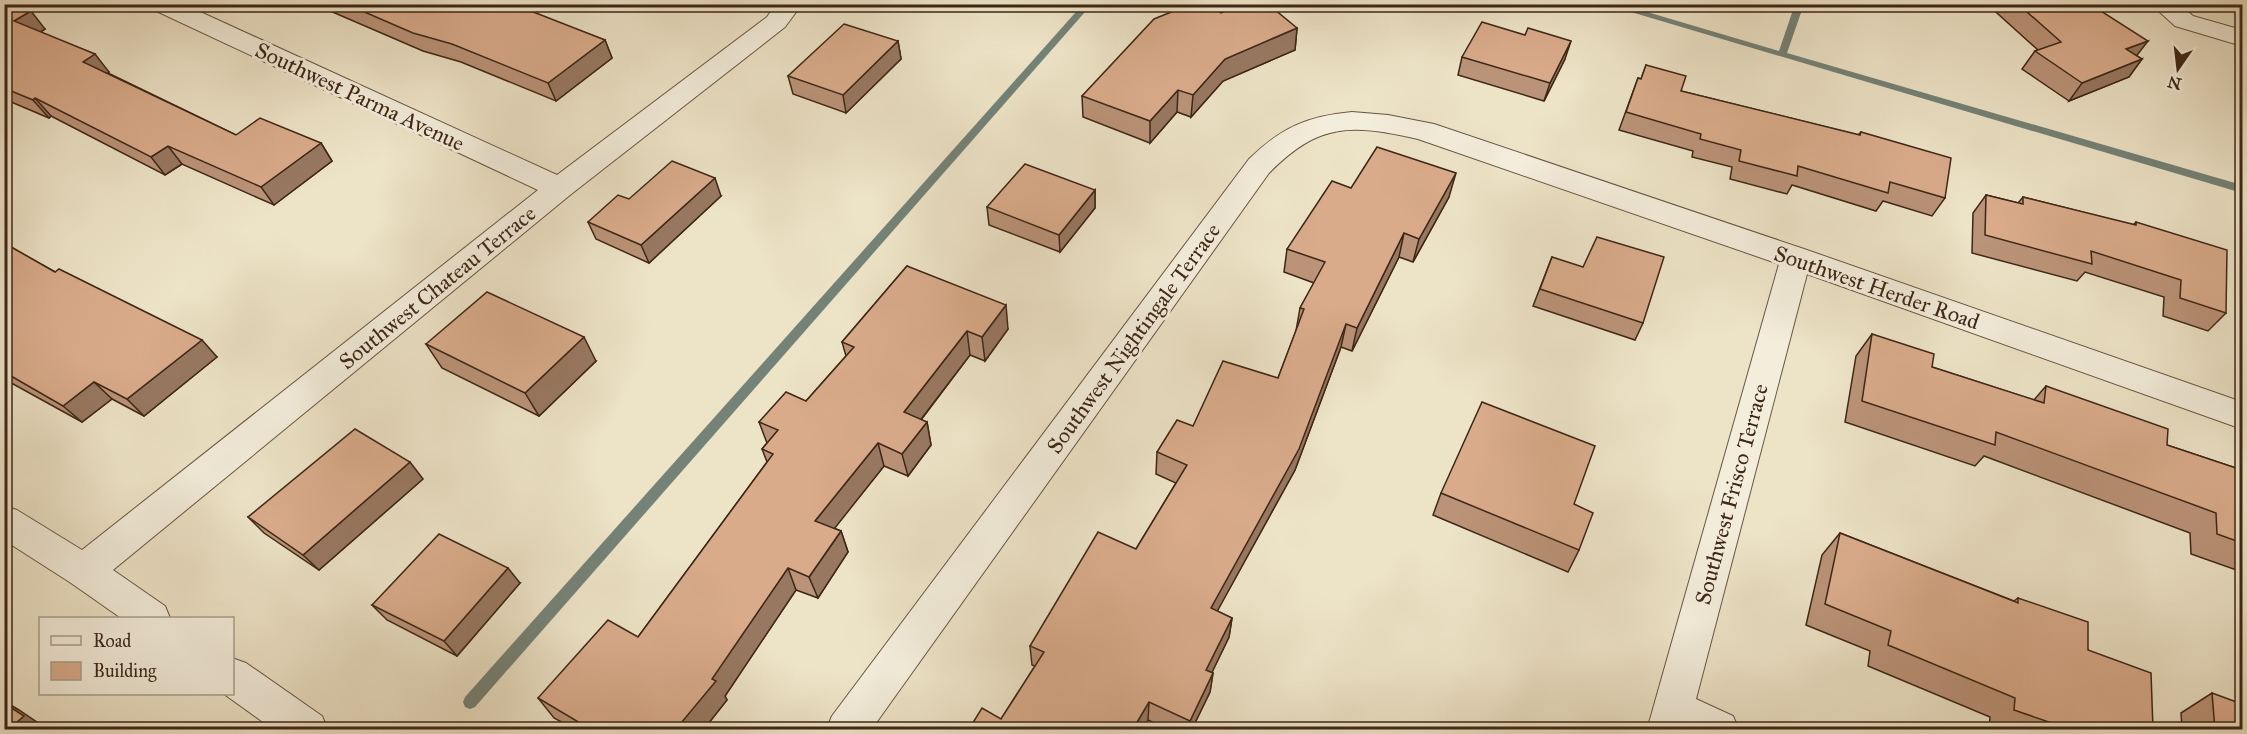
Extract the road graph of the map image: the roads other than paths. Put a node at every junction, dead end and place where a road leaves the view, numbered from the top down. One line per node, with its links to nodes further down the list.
1 (161, 4): 6 (street, Southwest Parma Avenue)
2 (790, 4): 6 (street, Southwest Chateau Terrace)
3 (2163, 4): 4 (street)
4 (2242, 38)
5 (1510, 160): 7 (street, Southwest Herder Road); 15 (street, Southwest Nightingale Terrace)
6 (560, 188): 10 (street, Southwest Chateau Terrace)
7 (1796, 258): 8 (street, Southwest Herder Road); 13 (street, Southwest Frisco Terrace)
8 (2242, 416)
9 (4, 521): 10 (street)
10 (84, 571): 11 (street)
11 (150, 617)
12 (234, 677): 14 (street)
13 (1670, 719): 16 (street)
14 (308, 729)
15 (846, 729)
16 (1719, 729)

